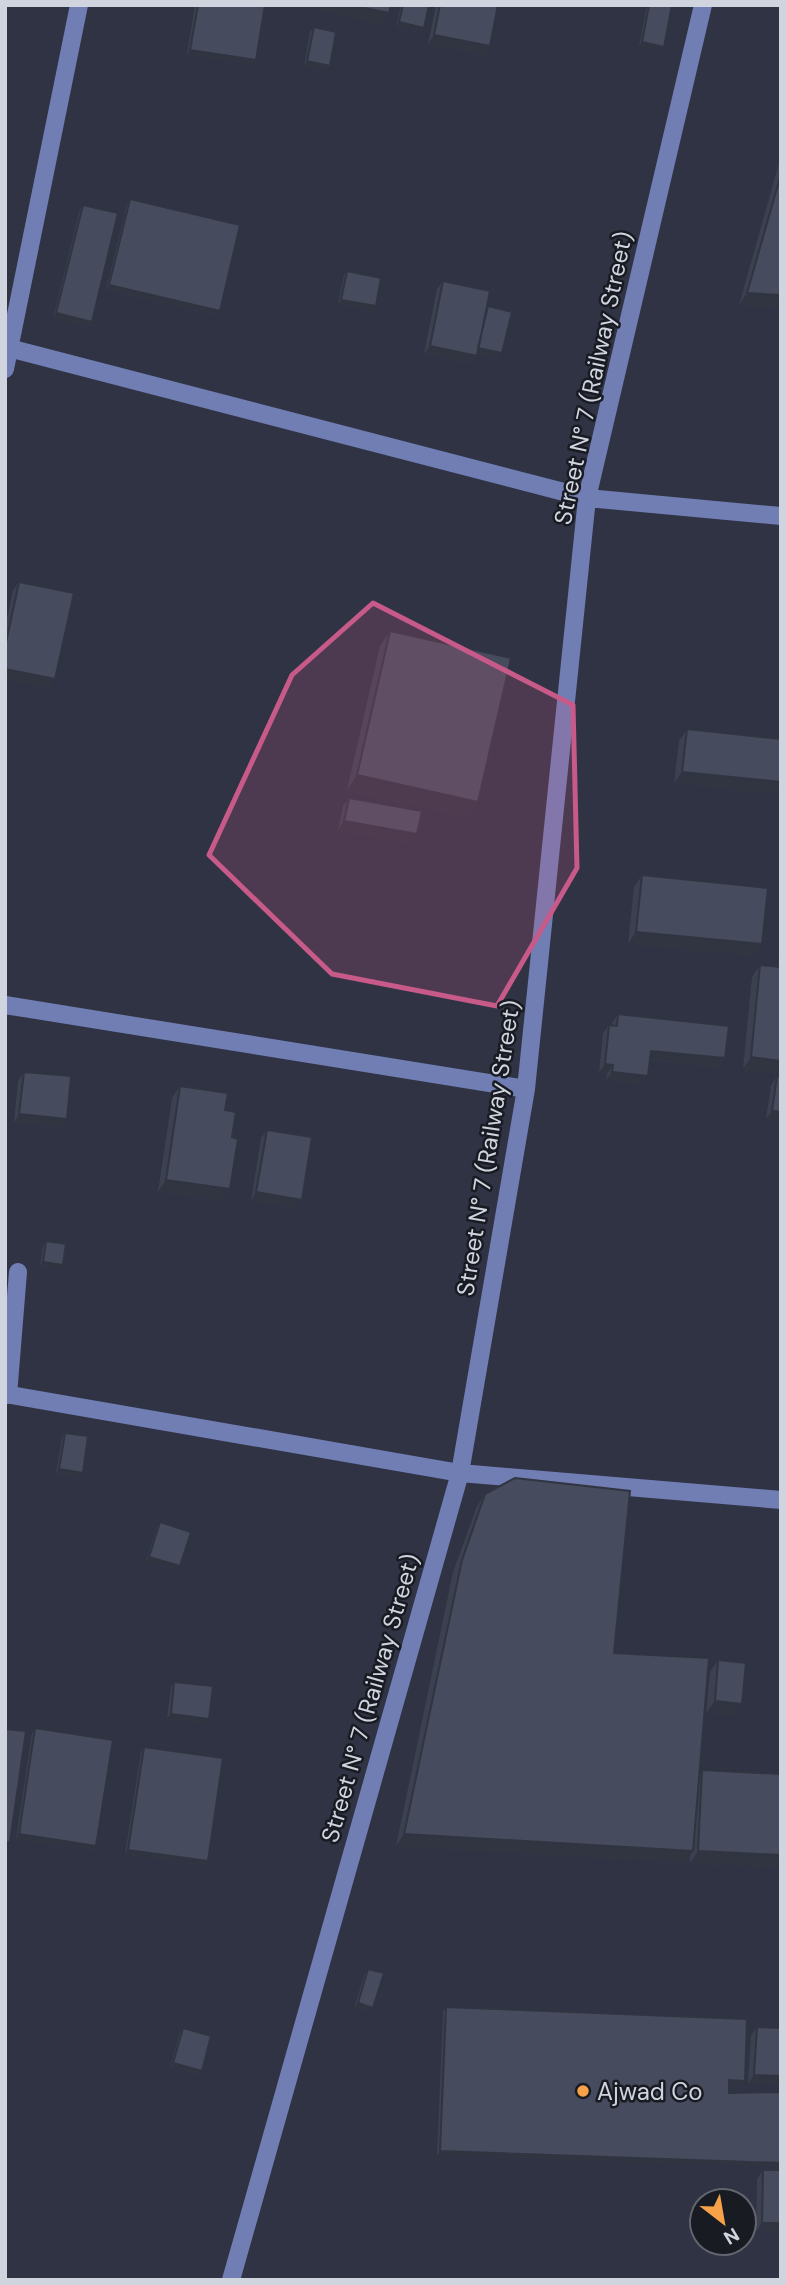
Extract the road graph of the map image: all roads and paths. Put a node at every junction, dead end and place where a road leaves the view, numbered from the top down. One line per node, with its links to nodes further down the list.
1 (79, 5): 3 (street)
2 (703, 5): 5 (street, Street N° 7 (Railway Street))
3 (8, 348): 4 (street); 5 (street)
4 (5, 369)
5 (587, 498): 6 (street); 8 (street, Street N° 7 (Railway Street))
6 (781, 516)
7 (5, 1004): 8 (street)
8 (526, 1089): 11 (street, Street N° 7 (Railway Street))
9 (19, 1272): 10 (street)
10 (7, 1394): 11 (street)
11 (460, 1473): 12 (street); 13 (street, Street N° 7 (Railway Street))
12 (781, 1500)
13 (230, 2280)

